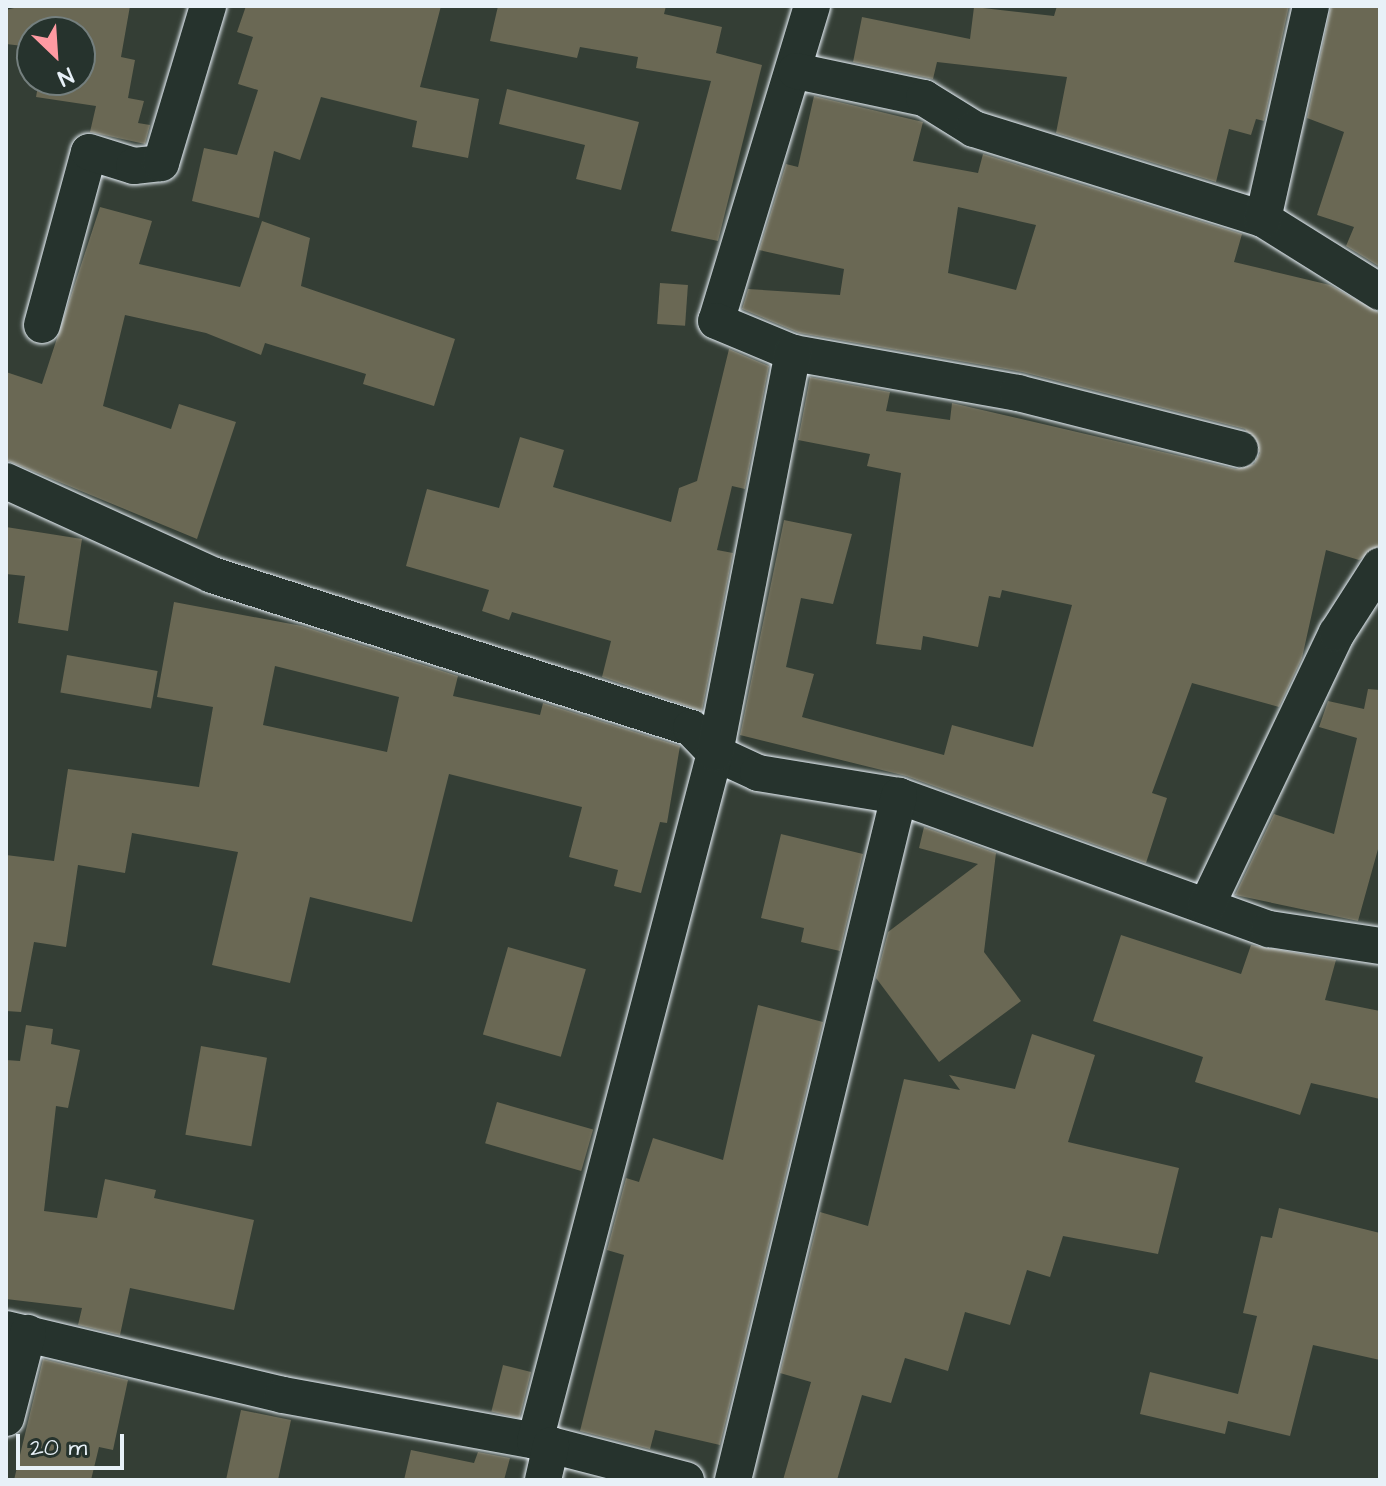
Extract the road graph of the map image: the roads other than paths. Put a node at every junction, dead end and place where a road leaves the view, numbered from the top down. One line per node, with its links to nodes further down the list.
1 (208, 6): 7 (street)
2 (812, 6): 4 (street)
3 (1311, 6): 5 (street)
4 (796, 71): 5 (street); 8 (street)
5 (1263, 219): 6 (street)
6 (1380, 292)
7 (42, 325)
8 (793, 353): 9 (street); 12 (street)
9 (1240, 449)
10 (6, 481): 12 (street)
11 (1380, 566): 14 (street)
12 (715, 753): 13 (street); 18 (street)
13 (899, 796): 14 (street); 21 (street)
14 (1207, 905): 15 (street)
15 (1380, 946)
16 (17, 1331): 17 (street); 18 (street)
17 (6, 1418)
18 (543, 1443): 19 (street); 20 (street)
19 (543, 1480)
20 (686, 1480)
21 (733, 1480)

